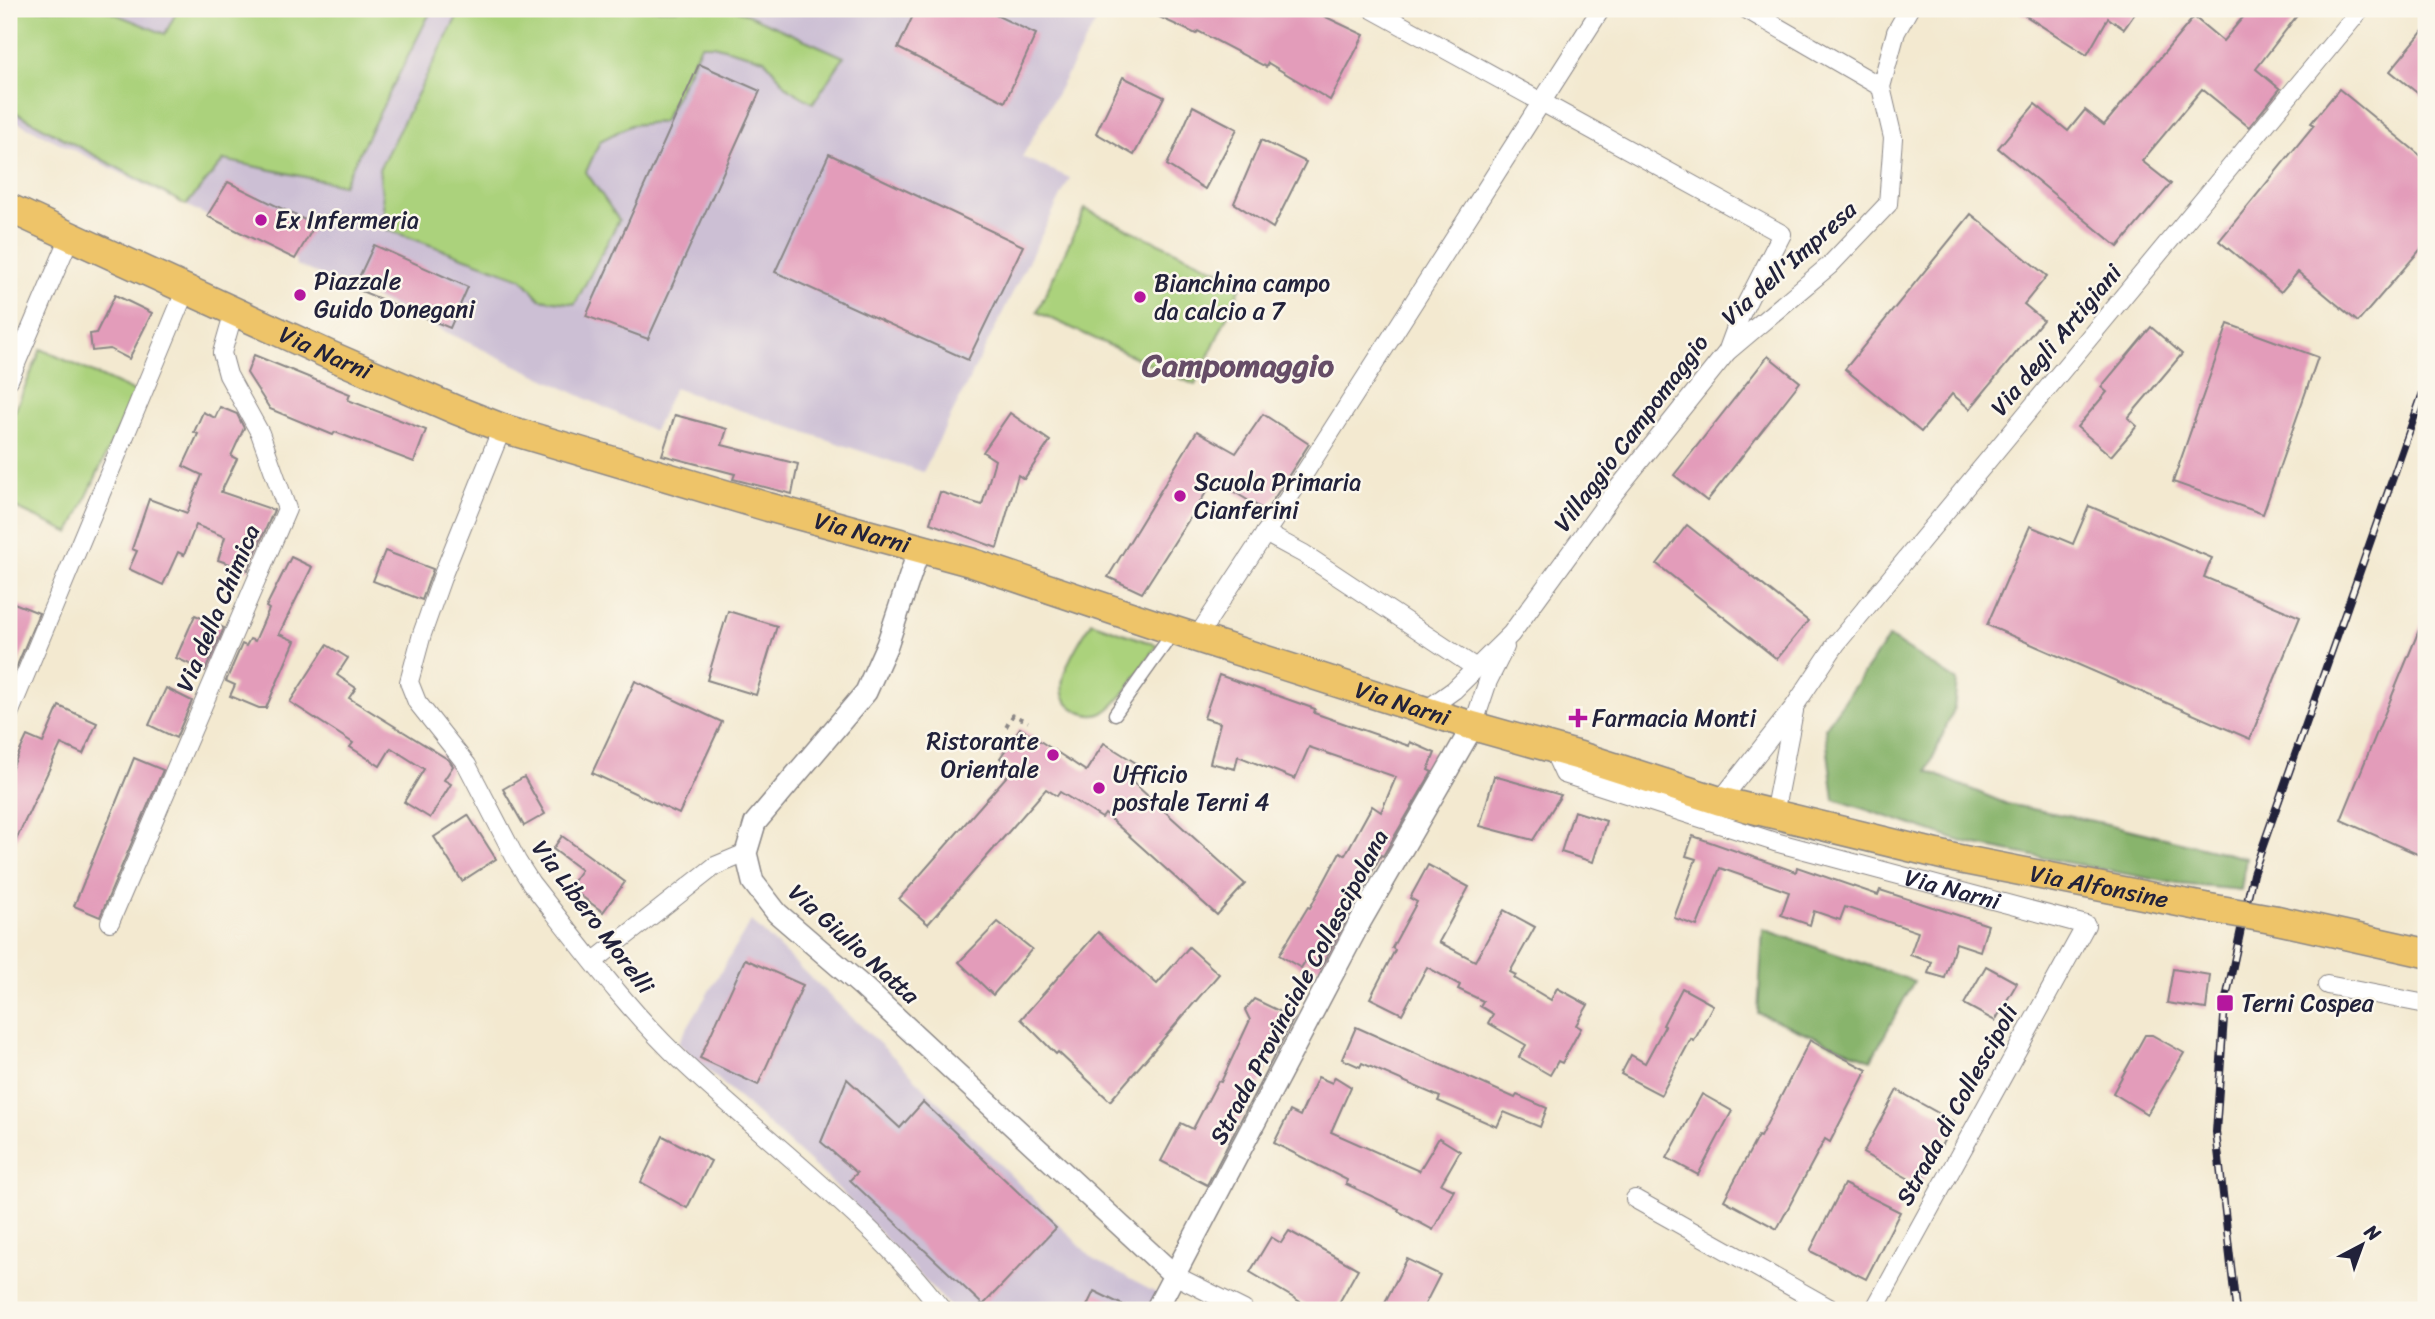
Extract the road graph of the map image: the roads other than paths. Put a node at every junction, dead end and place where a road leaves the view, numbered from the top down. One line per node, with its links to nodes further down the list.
1 (1373, 9): 7 (street, Villaggio Campomaggio)
2 (1601, 9): 7 (street)
3 (1746, 9): 6 (street)
4 (1909, 9): 6 (street, Via dell'Impresa)
5 (2361, 9): 20 (street, Via degli Artigiani)
6 (1881, 87): 12 (street, Via dell'Impresa)
7 (1542, 102): 12 (street, Villaggio Campomaggio); 15 (street)
8 (9, 208): 9 (main road, Via Narni)
9 (70, 237): 10 (main road, Via Narni); 13 (street)
10 (186, 289): 11 (main road, Via Narni); 22 (street)
11 (234, 311): 14 (main road, Via Narni); 29 (street, Via della Chimica)
12 (1727, 352): 18 (street, Villaggio Campomaggio)
13 (9, 380)
14 (502, 428): 16 (main road, Via Narni); 32 (street, Via Libero Morelli)
15 (1265, 533): 17 (street); 19 (street)
16 (919, 549): 17 (main road, Via Narni); 28 (street)
17 (1184, 633): 21 (main road, Via Narni); 23 (street)
18 (1511, 634): 19 (street, Villaggio Campomaggio); 24 (street, Villaggio Campomaggio)
19 (1476, 668): 21 (street, Villaggio Campomaggio)
20 (1794, 707): 26 (street, Via degli Artigiani); 27 (street, Via degli Artigiani)
21 (1426, 710): 24 (main road, Via Narni)
22 (9, 714)
23 (1115, 714)
24 (1473, 726): 25 (main road, Via Narni); 36 (street, Strada Provinciale Collescipolana)
25 (1552, 748): 26 (main road, Via Narni); 30 (street, Via Narni)
26 (1720, 801): 27 (main road, Via Narni)
27 (1774, 814): 31 (main road, Via Alfonsine, bridge)
28 (746, 853): 32 (street); 36 (street, Via Giulio Natta)
29 (110, 922)
30 (2086, 925): 41 (street, Strada di Collescipoli)
31 (2426, 953)
32 (594, 961): 37 (street, Via Libero Morelli)
33 (2327, 985): 34 (street)
34 (2426, 1004)
35 (1635, 1199): 40 (street)
36 (1174, 1275): 38 (street); 39 (street)
37 (942, 1310)
38 (1156, 1310)
39 (1244, 1310)
40 (1833, 1310)
41 (1874, 1310)

